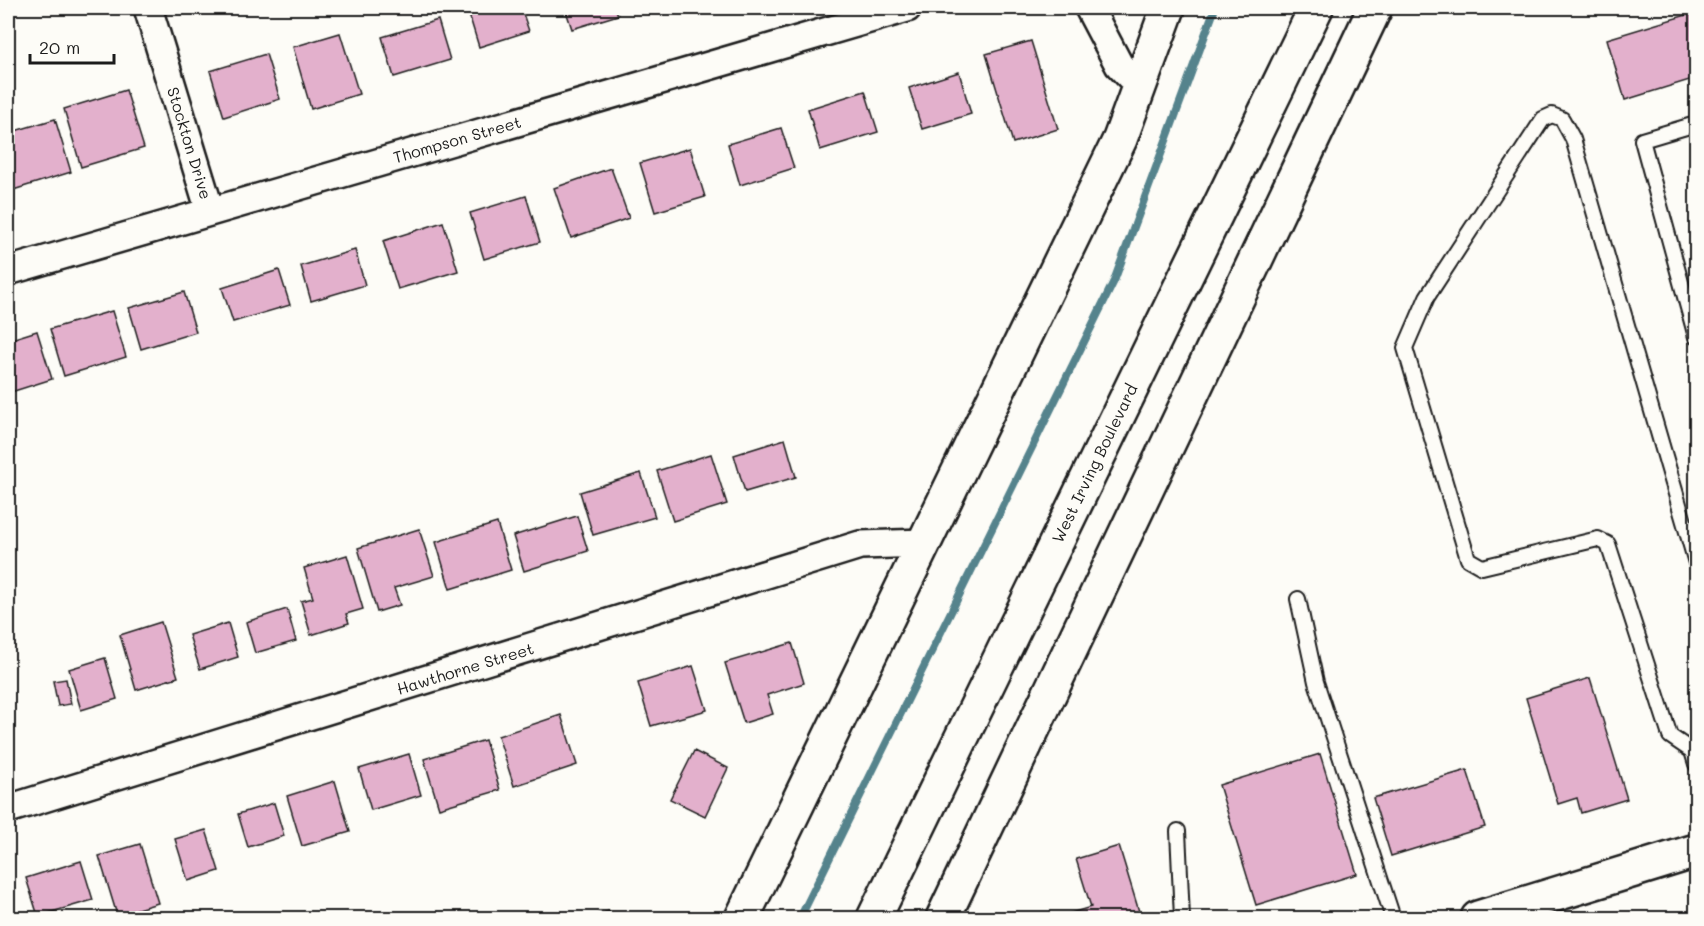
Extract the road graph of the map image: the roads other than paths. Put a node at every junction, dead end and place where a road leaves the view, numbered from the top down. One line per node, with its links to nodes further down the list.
1 (148, 8): 9 (street, Stockton Drive)
2 (907, 8): 9 (street, Thompson Street)
3 (1089, 8): 7 (street)
4 (1168, 8): 7 (main road)
5 (1316, 8): 22 (main road, West Irving Boulevard)
6 (1375, 8): 19 (main road)
7 (1140, 87): 12 (main road)
8 (1696, 124): 11 (lane)
9 (210, 211): 10 (street, Thompson Street)
10 (8, 271)
11 (1696, 337)
12 (926, 543): 16 (street, Hawthorne Street); 21 (main road)
13 (1696, 563): 15 (lane)
14 (1298, 599): 24 (lane)
15 (1695, 755)
16 (8, 809)
17 (1178, 831): 23 (lane)
18 (1696, 851): 20 (main road)
19 (949, 913)
20 (1488, 917)
21 (742, 918)
22 (874, 918)
23 (1182, 918)
24 (1393, 918)

